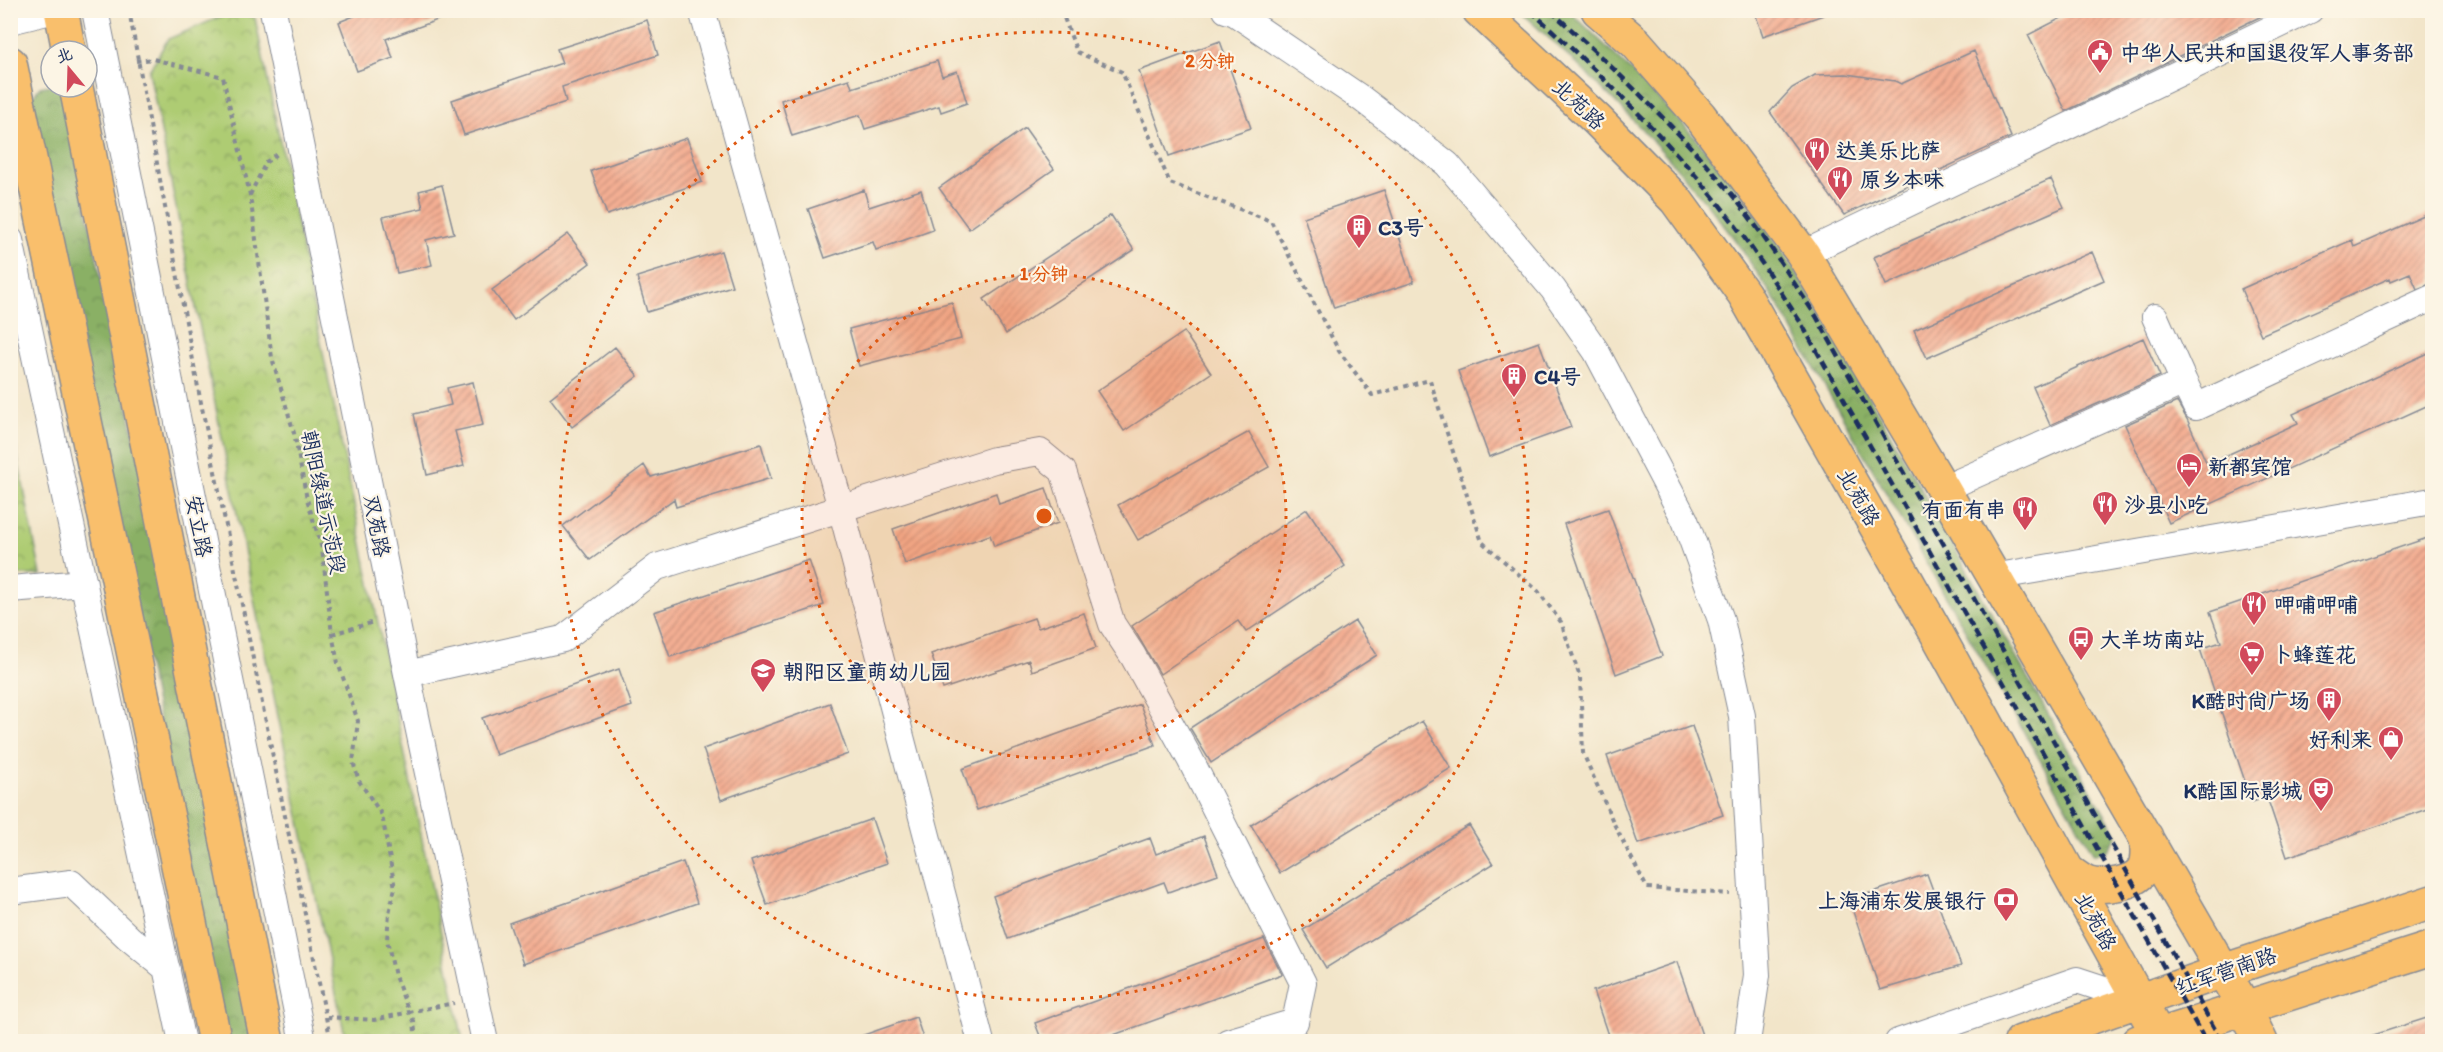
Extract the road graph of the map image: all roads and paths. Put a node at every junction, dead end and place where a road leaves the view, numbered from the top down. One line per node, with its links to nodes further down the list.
1 (55, 10): 12 (street)
2 (60, 10): 13 (main road)
3 (95, 10): 53 (street, 安立路)
4 (129, 10): 14 (path)
5 (273, 10): 17 (street, 双苑路)
6 (702, 10): 26 (street)
7 (1061, 10): 36 (path)
8 (1226, 10): 36 (street)
9 (1479, 10): 34 (main road, 北苑路)
10 (1599, 10): 20 (main road)
11 (2310, 10): 20 (street)
12 (10, 21)
13 (66, 39)
14 (136, 62): 18 (path, 朝阳绿道示范段); 47 (path)
15 (10, 63): 51 (main road)
16 (78, 99): 52 (main road, 安立路)
17 (299, 139): 18 (path); 30 (street, 双苑路)
18 (250, 195): 31 (path, 朝阳绿道示范段)
19 (10, 240): 28 (street)
20 (1803, 254): 24 (main road)
21 (2433, 298): 23 (street)
22 (2155, 318): 23 (street)
23 (2184, 382): 24 (street)
24 (1943, 489): 27 (main road)
25 (2433, 501): 27 (street)
26 (841, 508): 32 (street); 57 (street); 58 (street)
27 (1993, 577): 33 (main road)
28 (84, 583): 29 (street); 40 (street)
29 (10, 589)
30 (395, 616): 31 (path); 32 (street, 双苑路)
31 (332, 634): 46 (path, 朝阳绿道示范段)
32 (407, 674): 43 (street, 双苑路)
33 (2146, 837): 34 (main road); 41 (main road)
34 (2069, 872): 44 (main road, 北苑路)
35 (10, 891): 40 (street)
36 (1752, 896): 59 (street)
37 (2433, 902): 38 (main road, 红军营南路)
38 (2312, 942): 41 (main road, 红军营南路); 42 (main road)
39 (2433, 948): 42 (main road, 红军营南路)
40 (167, 969): 50 (street)
41 (2223, 971): 44 (main road, 红军营南路); 45 (main road)
42 (2329, 980): 45 (main road, 红军营南路)
43 (476, 999): 46 (path); 56 (street, 双苑路)
44 (2141, 1001): 48 (main road, 红军营南路); 49 (main road, 北苑路); 60 (street)
45 (2244, 1007): 49 (main road, 红军营南路); 62 (main road)
46 (409, 1012): 47 (path); 55 (path, 朝阳绿道示范段)
47 (327, 1017): 54 (path)
48 (2063, 1035): 61 (main road, 红军营南路)
49 (2153, 1040)
50 (182, 1041)
51 (215, 1041)
52 (267, 1041)
53 (303, 1041)
54 (332, 1041)
55 (416, 1041)
56 (485, 1041)
57 (981, 1041)
58 (1228, 1041)
59 (1747, 1041)
60 (1898, 1041)
61 (2021, 1041)
62 (2261, 1041)

